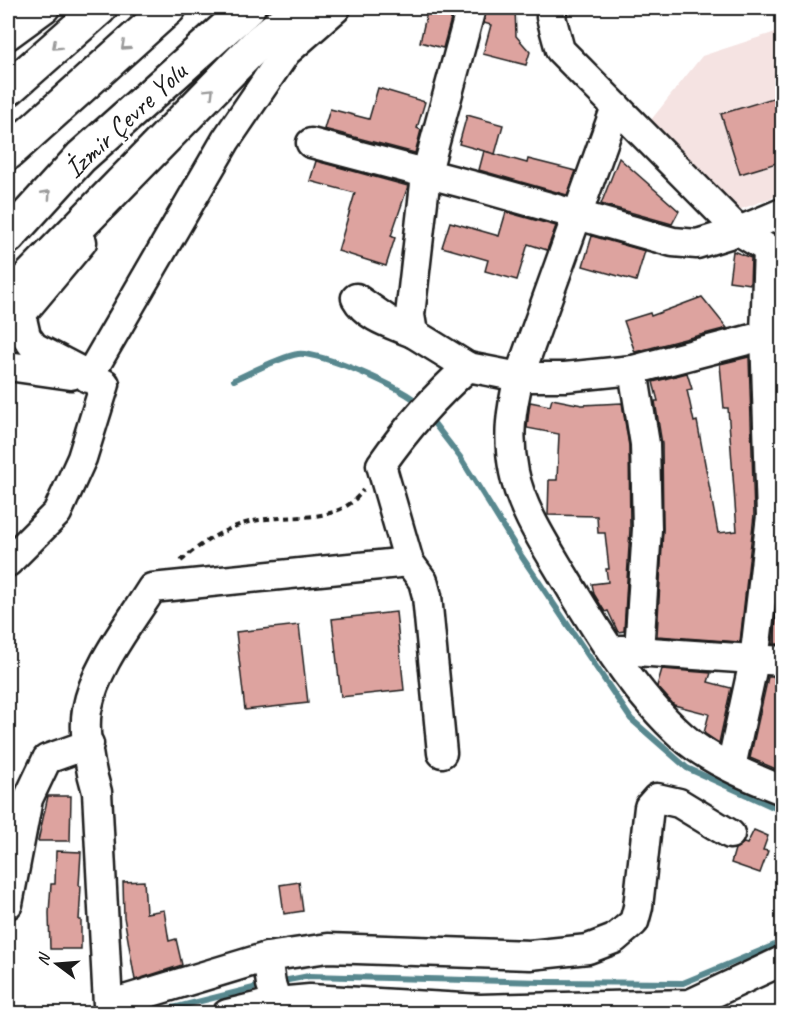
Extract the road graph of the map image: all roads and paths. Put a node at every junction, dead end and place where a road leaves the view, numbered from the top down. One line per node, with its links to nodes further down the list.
1 (45, 8): 9 (street)
2 (100, 8): 10 (highway, one-way to 10)
3 (169, 8): 13 (highway, İzmir Çevre Yolu, one-way to 13)
4 (248, 8): 18 (highway, İzmir Çevre Yolu, one-way to 4)
5 (300, 8): 19 (highway, one-way to 5)
6 (336, 8): 25 (street)
7 (471, 8): 14 (street)
8 (553, 8): 11 (street)
9 (8, 35)
10 (8, 89)
11 (616, 107): 16 (street); 17 (street)
12 (311, 143): 14 (street)
13 (8, 153)
14 (426, 175): 16 (street); 22 (street)
15 (783, 213): 17 (street)
16 (577, 215): 17 (street); 24 (street)
17 (739, 231): 20 (street)
18 (8, 237)
19 (12, 315): 25 (street)
20 (774, 333): 23 (street); 32 (street)
21 (8, 366): 25 (street)
22 (468, 367): 24 (street); 26 (street)
23 (633, 370): 24 (street); 31 (street)
24 (519, 377): 30 (street)
25 (88, 378): 27 (street)
26 (388, 454): 28 (street); 29 (path)
27 (8, 562)
28 (409, 562): 29 (street); 35 (street)
29 (152, 588): 34 (street)
30 (610, 649): 31 (street); 36 (street)
31 (639, 651): 32 (street)
32 (754, 661): 33 (street); 36 (street)
33 (783, 661)
34 (89, 744): 39 (street); 40 (street)
35 (442, 753)
36 (730, 767): 37 (street)
37 (783, 790)
38 (730, 834): 40 (street)
39 (8, 904)
40 (267, 957): 42 (street)
41 (783, 961): 42 (street)
42 (279, 1008): 43 (street)
43 (227, 1014)

